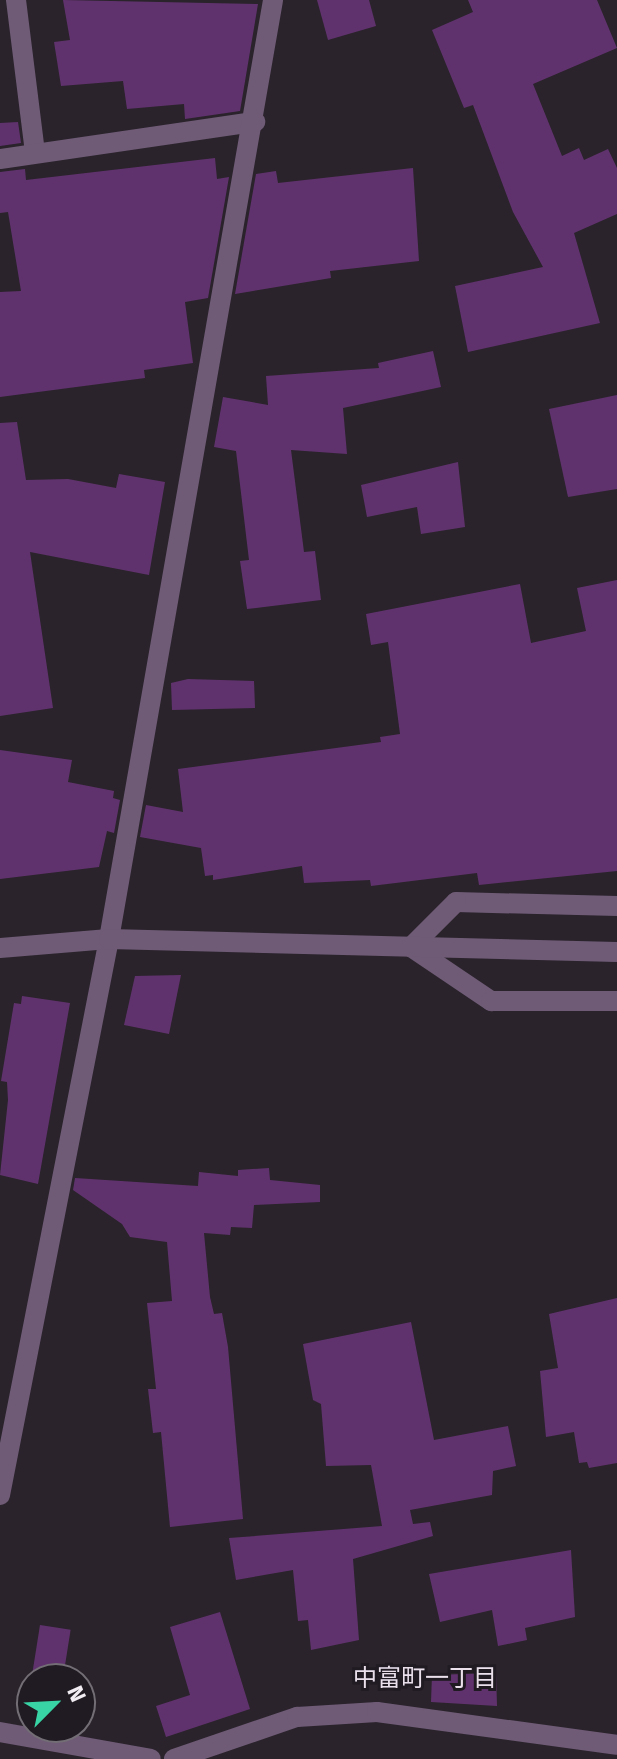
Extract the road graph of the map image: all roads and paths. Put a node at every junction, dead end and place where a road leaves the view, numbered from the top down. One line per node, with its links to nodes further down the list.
1 (16, 0): 4 (street)
2 (273, 0): 3 (street)
3 (255, 122): 4 (street); 7 (street)
4 (35, 153): 5 (street)
5 (0, 159)
6 (617, 906): 8 (street)
7 (109, 939): 8 (street); 9 (street); 12 (street)
8 (411, 947): 10 (street); 11 (street)
9 (0, 948)
10 (617, 952)
11 (617, 1001)
12 (0, 1495)
13 (0, 1732): 15 (street)
14 (617, 1745): 16 (street)
15 (151, 1759)
16 (174, 1759)

